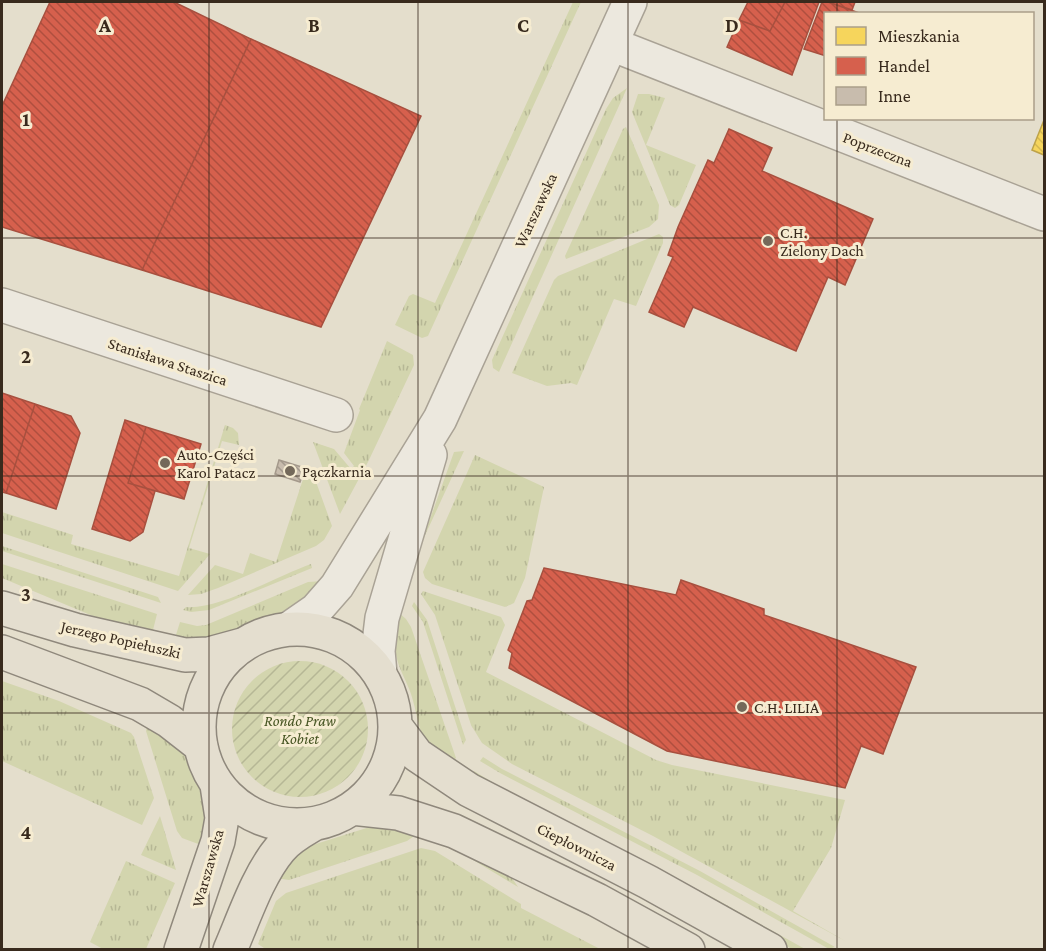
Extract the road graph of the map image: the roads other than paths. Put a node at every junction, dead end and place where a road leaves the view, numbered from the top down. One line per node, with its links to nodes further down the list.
1 (630, 2): 2 (street, Warszawska)
2 (611, 44): 3 (street, Poprzeczna); 6 (street, Warszawska)
3 (1044, 214)
4 (2, 305): 5 (street, Stanisława Staszica)
5 (336, 416)
6 (440, 419): 8 (street, Warszawska); 11 (street, Warszawska)
7 (2, 608): 9 (main road, Jerzego Popiełuszki)
8 (290, 628): 9 (main road); 11 (main road)
9 (242, 645): 13 (main road)
10 (2, 652): 13 (main road)
11 (380, 674): 12 (main road)
12 (396, 727): 15 (main road); 20 (main road, Ciepłownicza)
13 (201, 746): 14 (main road)
14 (217, 785): 16 (main road); 17 (main road, Warszawska)
15 (352, 808): 16 (main road); 19 (main road)
16 (314, 824): 18 (main road)
17 (181, 950)
18 (230, 950)
19 (688, 950)
20 (770, 950)

